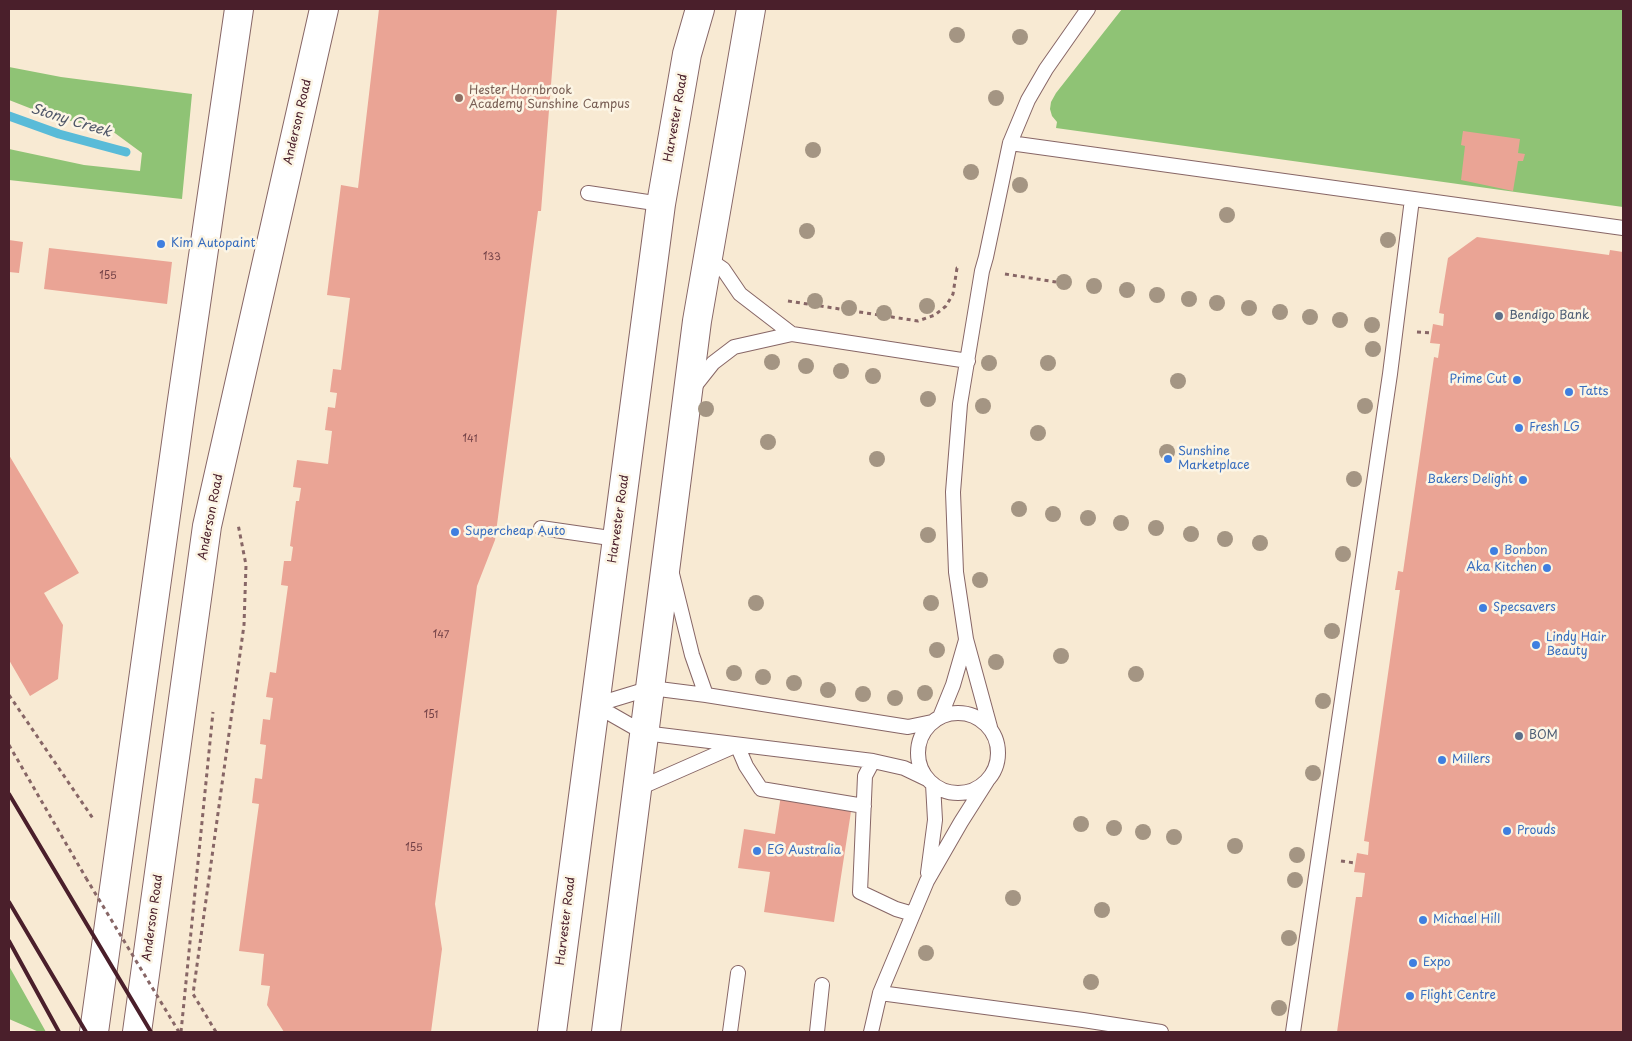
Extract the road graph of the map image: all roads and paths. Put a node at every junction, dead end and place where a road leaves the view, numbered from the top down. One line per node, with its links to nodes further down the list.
1 (239, 9): 46 (street)
2 (324, 9): 47 (street, Anderson Road)
3 (682, 9): 7 (street)
4 (700, 9): 7 (street, Harvester Road)
5 (751, 9): 13 (street)
6 (1088, 9): 8 (lane)
7 (687, 54): 11 (street, Harvester Road)
8 (1010, 143): 10 (lane); 14 (lane)
9 (588, 193): 11 (lane)
10 (1412, 198): 12 (lane); 56 (lane)
11 (661, 204): 22 (street, Harvester Road)
12 (1623, 228)
13 (707, 258): 17 (lane); 19 (street)
14 (982, 271): 15 (path); 16 (path); 18 (lane)
15 (1056, 282)
16 (788, 301)
17 (792, 334): 18 (lane); 19 (lane)
18 (968, 361): 24 (lane)
19 (688, 397): 23 (street)
20 (237, 517): 49 (path)
21 (540, 528): 22 (lane)
22 (617, 538): 28 (street, Harvester Road)
23 (668, 553): 25 (street); 27 (lane)
24 (966, 639): 29 (lane); 30 (lane)
25 (651, 688): 27 (lane); 28 (lane); 31 (street)
26 (9, 695): 39 (path)
27 (706, 695): 29 (lane)
28 (595, 705): 31 (lane); 50 (street, Harvester Road)
29 (936, 720): 30 (lane); 35 (lane)
30 (990, 727): 36 (lane)
31 (644, 733): 33 (lane); 37 (street)
32 (9, 745): 48 (path, bridge)
33 (737, 745): 34 (lane); 37 (lane); 38 (lane)
34 (873, 761): 35 (lane); 38 (lane)
35 (930, 781): 36 (lane); 40 (lane)
36 (987, 781): 40 (lane)
37 (637, 789): 51 (street)
38 (864, 806): 41 (lane)
39 (99, 828)
40 (927, 881): 41 (lane)
41 (913, 914): 44 (lane)
42 (738, 973): 52 (lane)
43 (822, 985): 53 (lane)
44 (880, 993): 45 (lane); 54 (lane)
45 (1082, 1026): 55 (lane)
46 (94, 1032)
47 (137, 1032)
48 (180, 1032)
49 (216, 1032)
50 (552, 1032)
51 (606, 1032)
52 (730, 1032)
53 (817, 1032)
54 (871, 1032)
55 (1160, 1032)
56 (1293, 1032)

